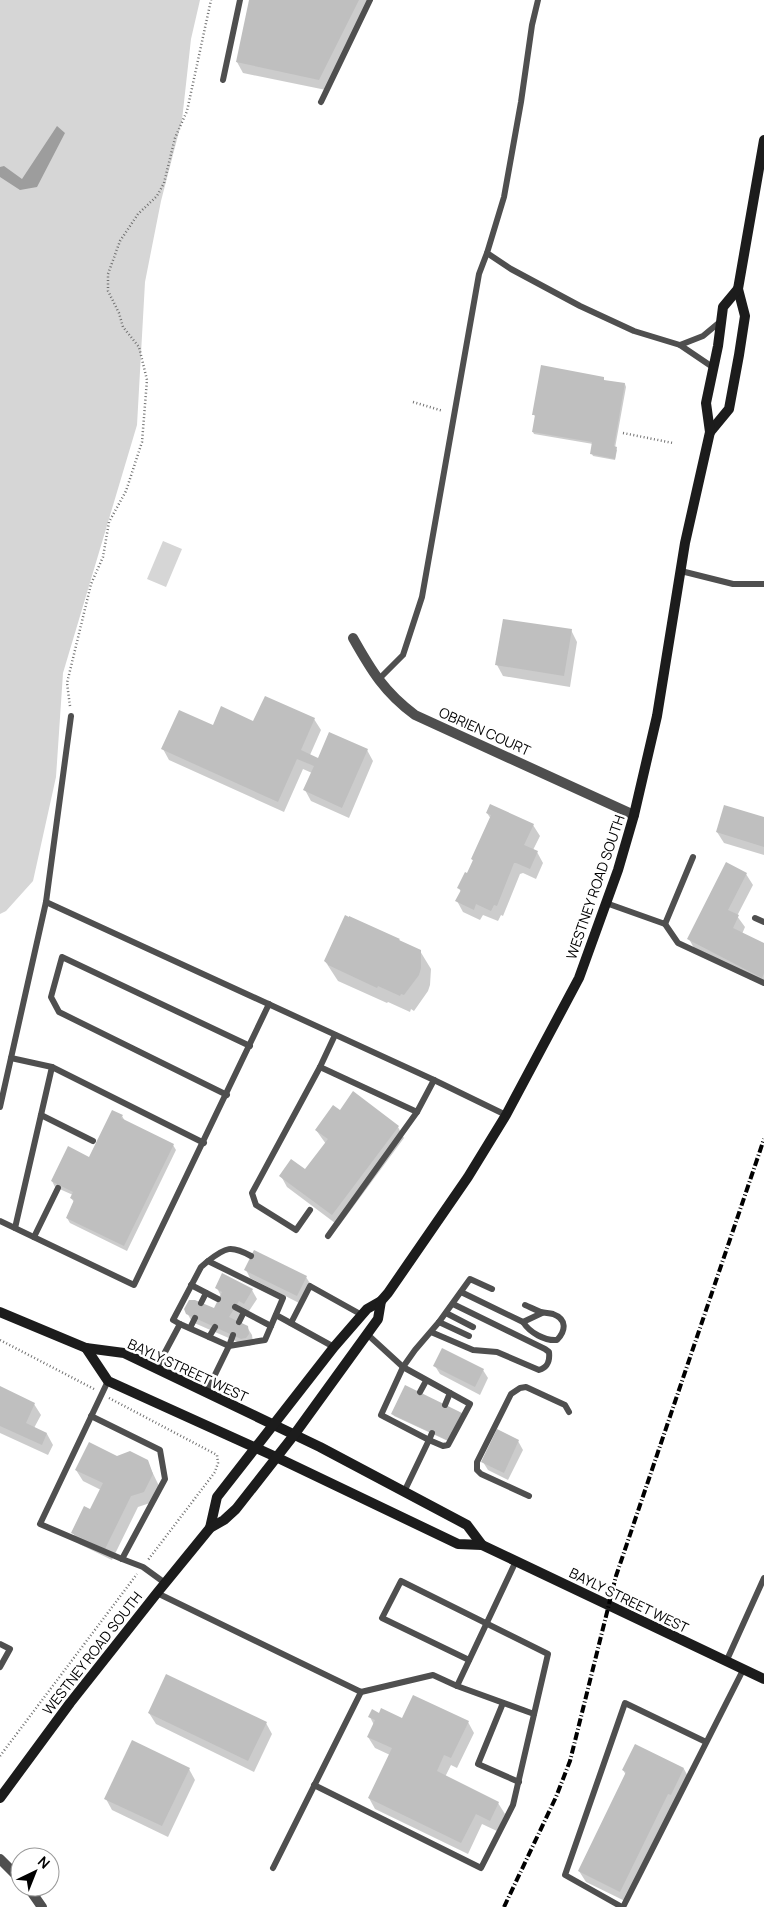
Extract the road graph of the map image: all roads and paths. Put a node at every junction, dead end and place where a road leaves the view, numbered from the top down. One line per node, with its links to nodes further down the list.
1 (211, 0): 22 (path)
2 (240, 0): 5 (lane)
3 (370, 0): 6 (lane)
4 (538, 0): 8 (lane)
5 (222, 80)
6 (322, 102)
7 (764, 140): 9 (main road, WESTNEY ROAD SOUTH)
8 (488, 253): 11 (lane); 21 (lane)
9 (738, 289): 10 (main road, WESTNEY ROAD SOUTH); 15 (main road, WESTNEY ROAD SOUTH)
10 (722, 320): 11 (lane); 12 (main road, WESTNEY ROAD SOUTH)
11 (680, 345): 12 (lane)
12 (714, 368): 15 (main road, WESTNEY ROAD SOUTH)
13 (413, 402): 14 (path)
14 (444, 411)
15 (710, 432): 18 (main road, WESTNEY ROAD SOUTH)
16 (623, 433): 17 (path)
17 (674, 443)
18 (681, 571): 19 (lane); 23 (main road, WESTNEY ROAD SOUTH)
19 (763, 582)
20 (353, 638): 21 (street, OBRIEN COURT)
21 (378, 680): 23 (street, OBRIEN COURT)
22 (71, 716): 25 (lane)
23 (634, 815): 26 (main road, WESTNEY ROAD SOUTH)
24 (693, 857): 29 (lane)
25 (46, 902): 31 (lane); 34 (lane)
26 (606, 903): 29 (lane); 41 (main road, WESTNEY ROAD SOUTH)
27 (755, 918): 28 (lane)
28 (764, 922)
29 (665, 924): 30 (lane)
30 (764, 983)
31 (269, 1004): 32 (lane); 33 (lane)
32 (335, 1035): 36 (lane); 37 (lane)
33 (250, 1046): 38 (lane); 38 (lane)
34 (11, 1058): 35 (lane); 39 (lane)
35 (52, 1067): 42 (lane); 44 (lane)
36 (320, 1067): 40 (lane); 46 (lane)
37 (434, 1080): 40 (lane); 41 (lane)
38 (227, 1095): 44 (lane)
39 (0, 1107)
40 (417, 1112): 49 (lane)
41 (506, 1114): 58 (main road, WESTNEY ROAD SOUTH)
42 (41, 1115): 43 (lane); 48 (lane)
43 (93, 1141)
44 (204, 1142): 50 (lane)
45 (58, 1188): 50 (lane)
46 (310, 1210)
47 (0, 1221): 48 (lane)
48 (15, 1228): 50 (lane)
49 (328, 1236)
50 (34, 1237)
51 (251, 1256): 52 (lane)
52 (208, 1261): 53 (lane); 67 (lane)
53 (191, 1285): 55 (lane); 74 (lane)
54 (492, 1289): 56 (lane)
55 (206, 1292): 57 (lane); 59 (lane)
56 (461, 1292): 60 (lane); 72 (lane)
57 (218, 1299)
58 (382, 1301): 68 (main road, WESTNEY ROAD SOUTH); 80 (main road, WESTNEY ROAD SOUTH)
59 (202, 1303)
60 (452, 1304): 65 (lane); 79 (lane)
61 (525, 1305): 66 (lane)
62 (235, 1307): 64 (lane)
63 (0, 1312): 86 (main road, BAYLY STREET WEST)
64 (244, 1312): 70 (lane); 75 (lane)
65 (446, 1313): 71 (lane); 77 (lane)
66 (542, 1313): 72 (lane); 72 (lane)
67 (276, 1315): 73 (lane); 75 (lane)
68 (362, 1315): 73 (lane); 85 (main road, WESTNEY ROAD SOUTH)
69 (195, 1318): 78 (lane)
70 (239, 1322)
71 (439, 1322): 79 (lane); 82 (lane)
72 (523, 1322)
73 (291, 1323): 85 (lane)
74 (180, 1324): 78 (lane); 88 (lane)
75 (271, 1326): 84 (lane)
76 (215, 1327): 83 (lane)
77 (473, 1327)
78 (190, 1328): 83 (lane)
79 (431, 1332): 87 (lane)
80 (367, 1334): 87 (lane); 99 (main road, WESTNEY ROAD SOUTH)
81 (233, 1335): 84 (lane)
82 (469, 1336)
83 (209, 1337): 84 (lane)
84 (229, 1346): 93 (lane)
85 (334, 1347): 97 (main road, WESTNEY ROAD SOUTH)
86 (86, 1348): 88 (main road, BAYLY STREET WEST); 90 (main road)
87 (404, 1367): 89 (lane); 100 (lane)
88 (156, 1369): 93 (main road, BAYLY STREET WEST)
89 (426, 1381): 91 (lane); 92 (lane)
90 (108, 1382): 96 (lane); 101 (main road, BAYLY STREET WEST)
91 (420, 1392)
92 (450, 1393): 94 (lane); 100 (lane)
93 (206, 1394): 97 (main road, BAYLY STREET WEST)
94 (445, 1404)
95 (570, 1412): 105 (lane)
96 (90, 1416): 108 (lane); 108 (lane)
97 (272, 1426): 99 (main road, BAYLY STREET WEST); 101 (main road, WESTNEY ROAD SOUTH)
98 (432, 1433): 100 (lane)
99 (294, 1435): 103 (main road, WESTNEY ROAD SOUTH); 104 (main road, BAYLY STREET WEST)
100 (429, 1440): 104 (lane)
101 (255, 1448): 103 (main road, BAYLY STREET WEST); 106 (main road, WESTNEY ROAD SOUTH)
102 (216, 1455): 110 (path)
103 (276, 1457): 106 (main road, WESTNEY ROAD SOUTH); 107 (main road, BAYLY STREET WEST)
104 (404, 1492): 107 (main road, BAYLY STREET WEST)
105 (529, 1496)
106 (210, 1528): 112 (main road, WESTNEY ROAD SOUTH)
107 (482, 1545): 109 (main road, BAYLY STREET WEST)
108 (122, 1559): 110 (lane)
109 (516, 1561): 114 (lane); 117 (main road, BAYLY STREET WEST)
110 (143, 1567): 112 (lane); 126 (path)
111 (764, 1578): 117 (lane)
112 (165, 1584): 113 (main road, WESTNEY ROAD SOUTH)
113 (157, 1592): 122 (lane); 129 (main road, WESTNEY ROAD SOUTH)
114 (486, 1624): 116 (lane); 116 (lane); 124 (lane)
115 (0, 1644): 118 (lane)
116 (469, 1660): 121 (lane)
117 (726, 1662): 119 (main road, BAYLY STREET WEST)
118 (0, 1667)
119 (742, 1670): 120 (main road, BAYLY STREET WEST); 125 (lane)
120 (764, 1679)
121 (457, 1686): 122 (lane); 123 (lane)
122 (361, 1692): 128 (lane)
123 (503, 1702): 124 (lane); 127 (lane)
124 (534, 1714): 127 (lane)
125 (706, 1742): 133 (lane); 133 (lane)
126 (0, 1756)
127 (519, 1782): 128 (lane)
128 (314, 1785): 131 (lane)
129 (0, 1798)
130 (0, 1859): 132 (street)
131 (273, 1868)
132 (10, 1869)
133 (622, 1907)

